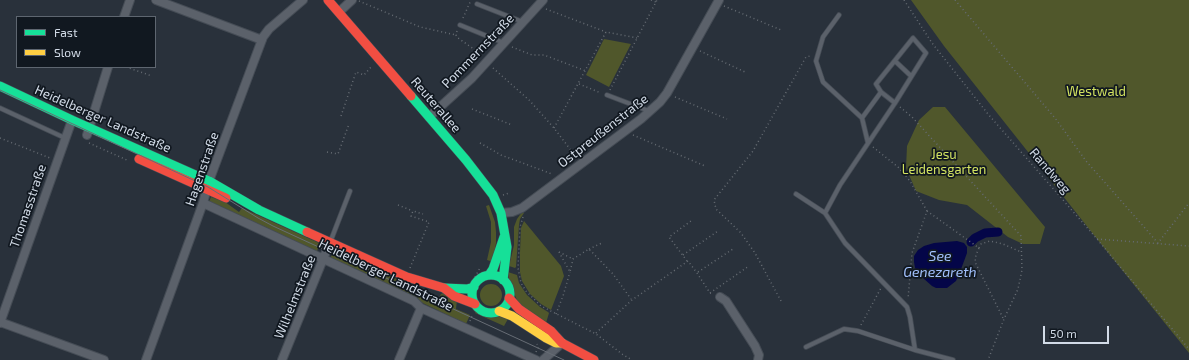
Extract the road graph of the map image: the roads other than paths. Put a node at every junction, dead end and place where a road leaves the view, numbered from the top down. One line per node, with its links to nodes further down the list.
1 (130, 0): 11 (street)
2 (156, 0): 14 (street)
3 (303, 0): 14 (street, Hagenstraße)
4 (328, 0): 9 (street, Reuterallee)
5 (352, 0): 9 (street)
6 (718, 2): 25 (street, Ostpreußenstraße)
7 (541, 3): 12 (street, Pommernstraße)
8 (477, 4): 12 (lane)
9 (339, 12): 26 (street, Reuterallee)
10 (839, 15): 27 (lane)
11 (124, 16)
12 (523, 22): 15 (street, Pommernstraße)
13 (460, 25): 15 (lane)
14 (262, 40): 32 (street, Hagenstraße)
15 (505, 43): 26 (street, Pommernstraße)
16 (895, 61): 18 (lane); 18 (lane); 20 (lane)
17 (108, 68): 29 (street)
18 (911, 76): 23 (lane)
19 (0, 86): 28 (street, Heidelberger Landstraße)
20 (881, 92): 23 (lane); 27 (lane)
21 (0, 93): 28 (street, Heidelberger Landstraße)
22 (607, 95): 25 (lane)
23 (895, 103): 31 (lane)
24 (0, 108): 30 (lane)
25 (650, 111): 36 (street, Ostpreußenstraße)
26 (429, 117): 36 (street, Reuterallee)
27 (862, 118): 31 (lane)
28 (71, 123): 29 (street, Heidelberger Landstraße); 30 (street, Thomasstraße)
29 (88, 131): 32 (street, Heidelberger Landstraße)
30 (65, 138): 50 (street, Thomasstraße)
31 (868, 143): 37 (lane)
32 (208, 186): 35 (street, Hagenstraße); 39 (street, Heidelberger Landstraße)
33 (350, 191): 39 (lane)
34 (796, 194): 37 (lane)
35 (203, 203): 40 (street, Heidelberger Landstraße); 56 (street, Hagenstraße)
36 (502, 213): 38 (street, Reuterallee)
37 (825, 213): 53 (lane)
38 (505, 236): 41 (street, Reuterallee); 42 (street, Reuterallee)
39 (330, 242): 40 (street, Wilhelmstraße); 44 (street, Heidelberger Landstraße)
40 (323, 258): 48 (street, Heidelberger Landstraße); 57 (street, Wilhelmstraße)
41 (489, 275): 42 (street); 43 (street)
42 (503, 280): 46 (street)
43 (474, 283): 44 (street, Heidelberger Landstraße); 47 (street)
44 (444, 288): 47 (street, Heidelberger Landstraße)
45 (720, 297): 61 (street)
46 (509, 298): 49 (street); 51 (street)
47 (475, 304): 49 (street)
48 (421, 308): 54 (street, Heidelberger Landstraße); 58 (street)
49 (499, 311): 51 (street)
50 (0, 323): 55 (street)
51 (562, 343): 59 (street); 60 (street)
52 (806, 347): 53 (lane)
53 (915, 350): 62 (lane)
54 (534, 359)
55 (104, 360)
56 (146, 360)
57 (282, 360)
58 (400, 360)
59 (543, 360)
60 (594, 360)
61 (758, 360)
62 (953, 360)

